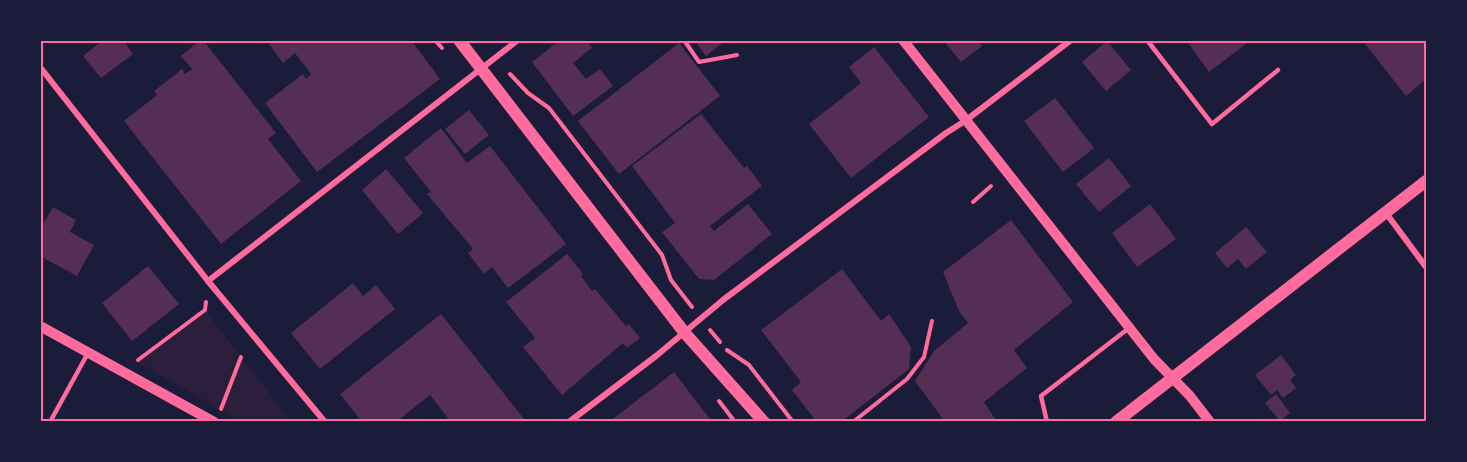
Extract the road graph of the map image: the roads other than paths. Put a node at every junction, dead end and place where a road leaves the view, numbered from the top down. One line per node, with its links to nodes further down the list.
1 (459, 40): 7 (main road)
2 (518, 40): 7 (street)
3 (903, 40): 9 (street)
4 (1071, 40): 9 (street)
5 (1147, 40): 8 (lane)
6 (40, 67): 13 (street)
7 (481, 68): 13 (street); 16 (main road)
8 (1278, 70)
9 (965, 121): 15 (street); 16 (street)
10 (1426, 181): 11 (main road)
11 (1385, 212): 12 (street); 18 (main road)
12 (1426, 267)
13 (208, 281): 22 (street)
14 (40, 326): 17 (street)
15 (1129, 328): 18 (street); 24 (lane)
16 (684, 332): 19 (street); 23 (main road)
17 (88, 352): 20 (lane); 21 (street)
18 (1173, 378): 25 (main road); 26 (street)
19 (573, 420)
20 (50, 422)
21 (214, 422)
22 (325, 422)
23 (764, 422)
24 (1047, 422)
25 (1116, 422)
26 (1210, 422)

